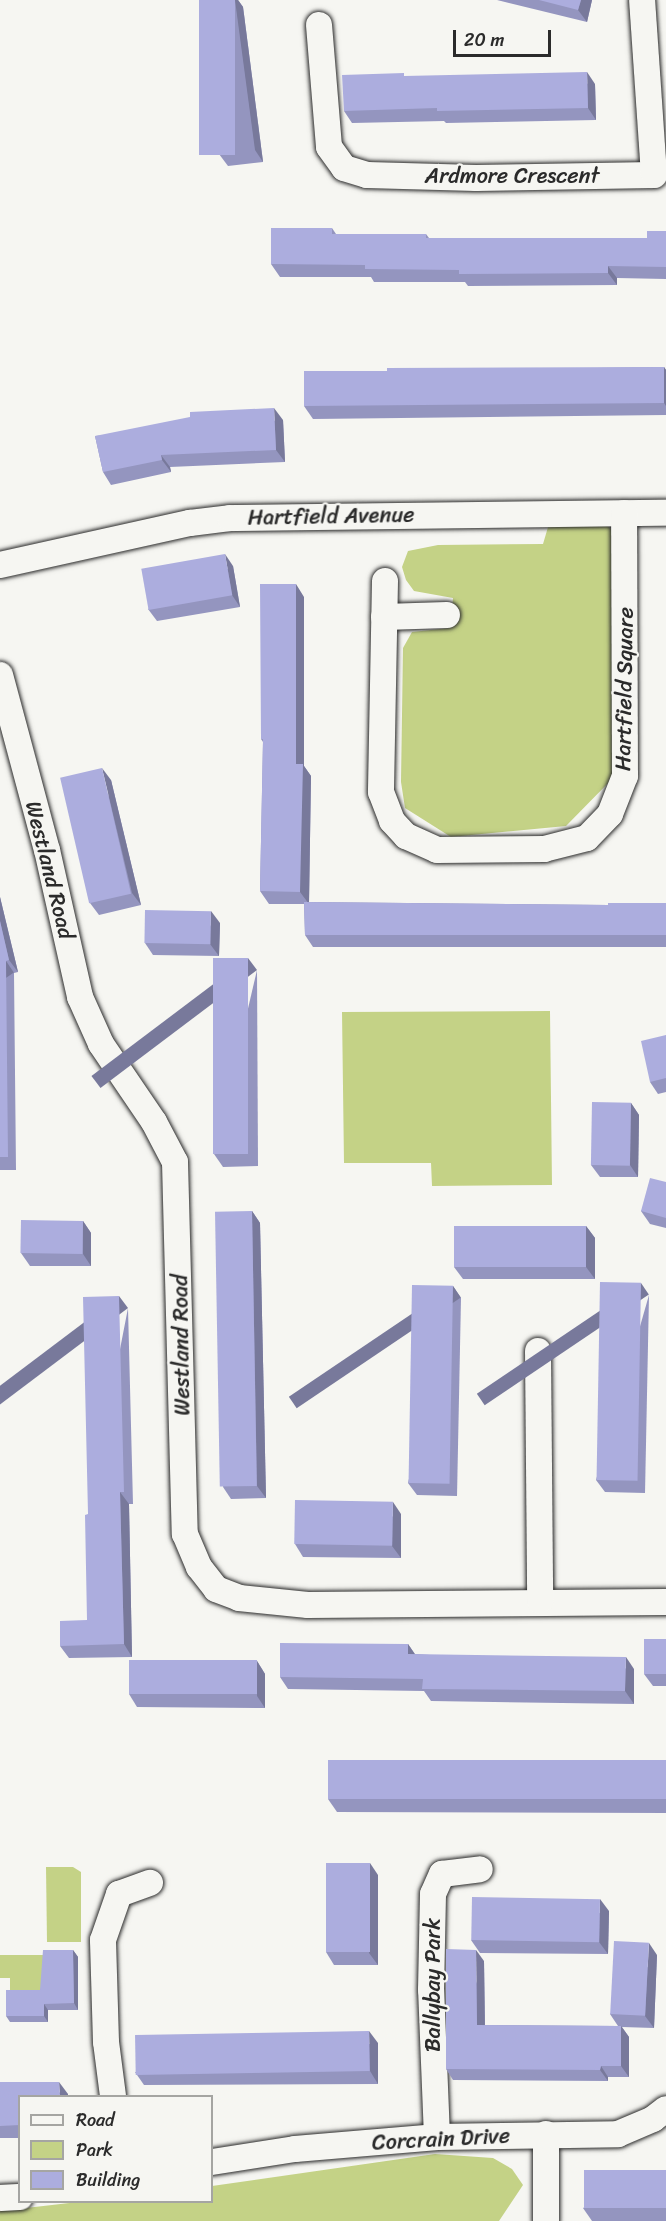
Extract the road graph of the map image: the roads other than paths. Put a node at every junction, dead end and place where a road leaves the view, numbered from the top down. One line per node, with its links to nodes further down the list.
1 (642, 0): 3 (street, Ardmore Crescent)
2 (319, 25): 3 (street, Ardmore Crescent)
3 (660, 174)
4 (624, 513): 5 (street, Hartfield Avenue); 6 (street, Hartfield Avenue); 9 (street, Hartfield Square)
5 (666, 513)
6 (0, 565)
7 (385, 581): 9 (street, Hartfield Square)
8 (447, 615): 9 (street)
9 (384, 617)
10 (0, 675): 12 (street, Westland Road)
11 (538, 1350): 12 (street)
12 (540, 1601): 13 (street, Westland Road)
13 (666, 1602)
14 (480, 1869): 19 (street, Ballybay Park)
15 (150, 1883): 16 (street)
16 (113, 2095)
17 (666, 2109): 18 (street, Corcrain Drive)
18 (546, 2134): 19 (street, Corcrain Drive); 23 (street)
19 (437, 2137): 20 (street, Corcrain Drive)
20 (213, 2162)
21 (18, 2197): 22 (street)
22 (0, 2198)
23 (546, 2221)

